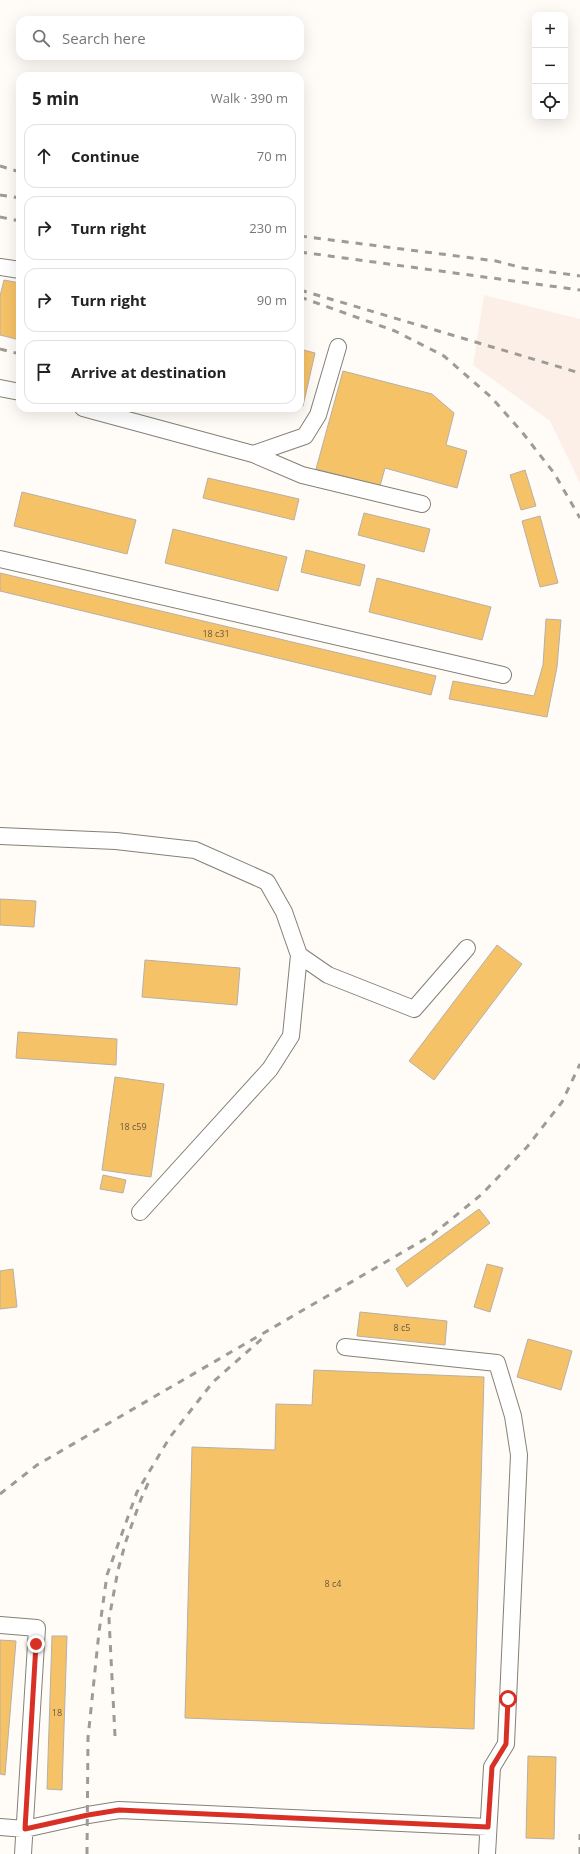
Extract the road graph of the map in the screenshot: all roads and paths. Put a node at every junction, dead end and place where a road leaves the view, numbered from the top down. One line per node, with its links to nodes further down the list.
1 (0, 267): 2 (lane)
2 (16, 269)
3 (338, 347): 7 (lane)
4 (0, 388): 5 (lane)
5 (16, 391)
6 (98, 412): 7 (lane)
7 (253, 454): 8 (lane)
8 (422, 504)
9 (0, 559): 10 (lane)
10 (503, 675)
11 (0, 836): 13 (lane)
12 (468, 948): 13 (lane)
13 (299, 955): 14 (lane)
14 (140, 1212)
15 (345, 1347): 18 (lane)
16 (0, 1625): 19 (lane)
17 (0, 1827): 19 (lane)
18 (488, 1827): 19 (lane); 21 (lane)
19 (25, 1829): 20 (lane)
20 (23, 1854)
21 (487, 1854)

